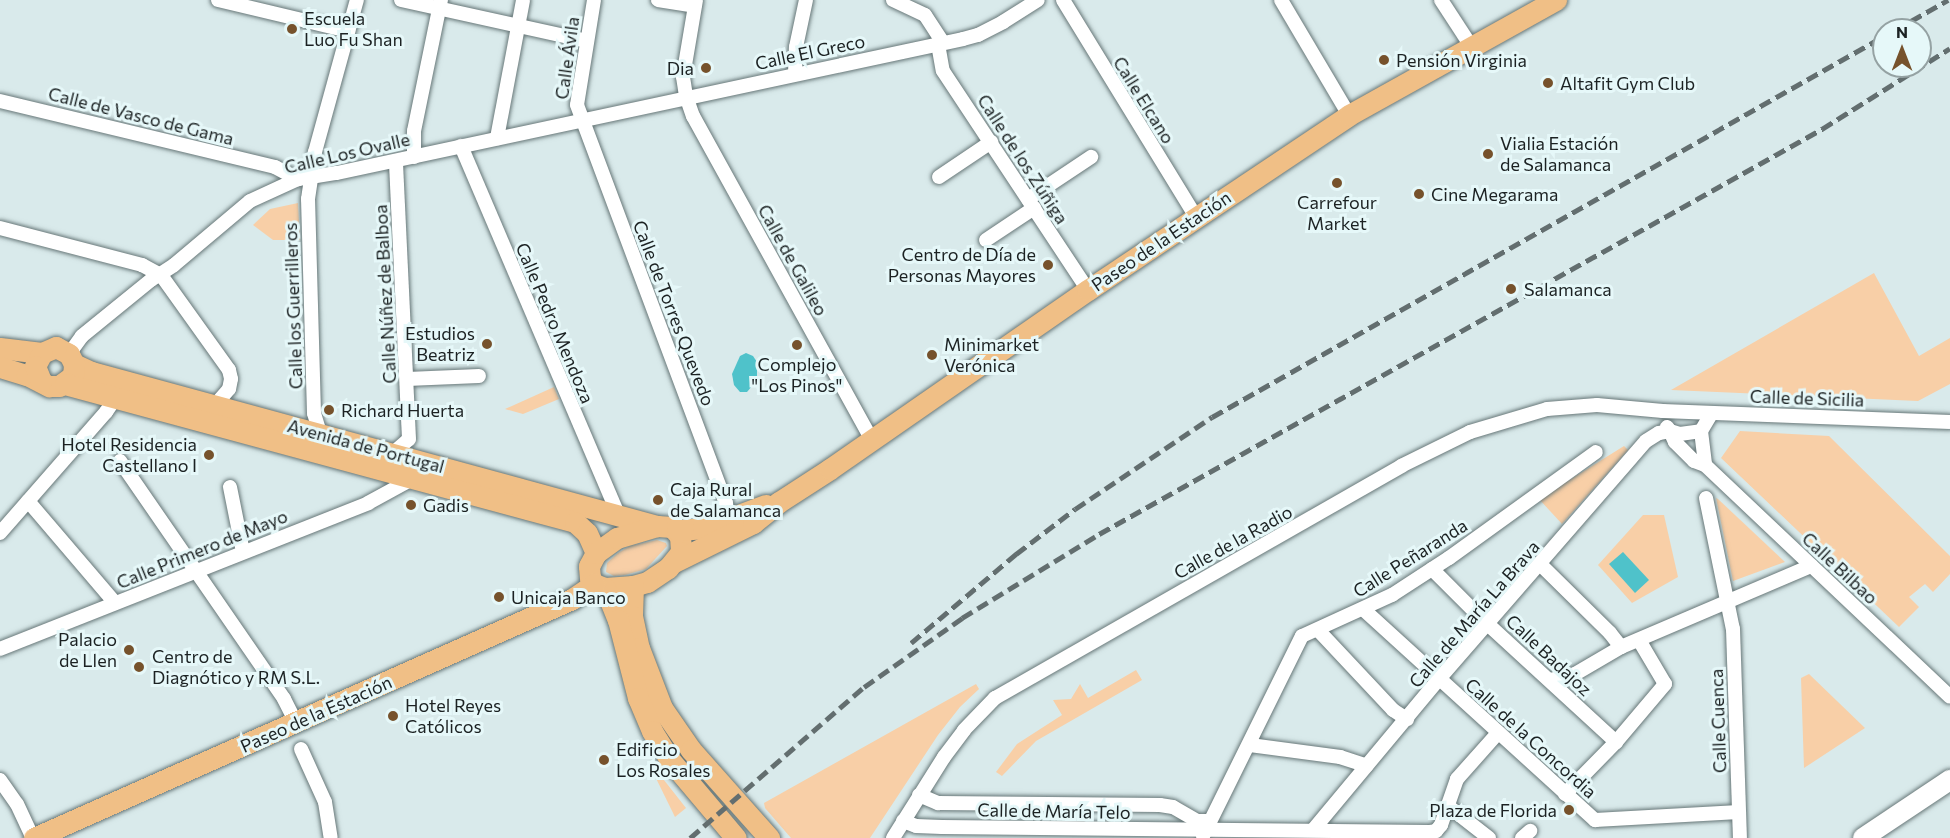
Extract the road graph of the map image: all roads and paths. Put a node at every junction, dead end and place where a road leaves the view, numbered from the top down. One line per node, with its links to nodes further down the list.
1 (218, 0): 17 (street)
2 (357, 0): 17 (street, Calle los Guerrilleros)
3 (401, 0): 15 (street)
4 (523, 0): 16 (street)
5 (594, 0): 18 (street, Calle Ávila)
6 (658, 0): 14 (street)
7 (806, 0): 21 (street)
8 (893, 0): 19 (street)
9 (1038, 0): 19 (street, Calle El Greco)
10 (1063, 0): 37 (street, Calle Elcano)
11 (1281, 0): 24 (street)
12 (1441, 0): 20 (street)
13 (1556, 0): 20 (main road, Paseo de la Estación)
14 (695, 3): 22 (street, Calle de Galileo)
15 (440, 4): 16 (street); 29 (street)
16 (518, 25): 18 (street); 26 (street)
17 (348, 31): 34 (street, Calle los Guerrilleros)
18 (587, 40): 25 (street, Calle Ávila)
19 (941, 43): 21 (street, Calle El Greco); 27 (street, Calle de los Zúñiga)
20 (1471, 46): 24 (main road, Paseo de la Estación)
21 (795, 74): 22 (street, Calle El Greco)
22 (686, 96): 25 (street, Calle El Greco); 60 (street, Calle de Galileo)
23 (0, 101): 32 (street, Calle de Vasco de Gama)
24 (1349, 115): 37 (main road, Paseo de la Estación)
25 (582, 120): 26 (street, Calle Los Ovalle); 71 (street, Calle de Torres Quevedo)
26 (497, 138): 28 (street, Calle Los Ovalle)
27 (991, 142): 33 (street); 36 (street, Calle de los Zúñiga)
28 (461, 146): 29 (street, Calle Los Ovalle); 70 (street, Calle Pedro Mendoza)
29 (414, 157): 31 (street, Calle Los Ovalle)
30 (1091, 157): 36 (street)
31 (396, 161): 34 (street, Calle Los Ovalle); 47 (street, Calle Núñez de Balboa)
32 (274, 167): 34 (street, Calle de Vasco de Gama); 35 (street)
33 (939, 177)
34 (305, 178): 35 (street, Calle Los Ovalle); 59 (street, Calle los Guerrilleros)
35 (274, 190): 40 (street, Calle Los Ovalle)
36 (1031, 203): 39 (street); 41 (street, Calle de los Zúñiga)
37 (1196, 218): 41 (main road, Paseo de la Estación)
38 (0, 228): 40 (street)
39 (986, 240)
40 (161, 275): 44 (street, Calle Los Ovalle); 51 (street)
41 (1088, 290): 60 (main road, Paseo de la Estación)
42 (0, 348): 43 (main road)
43 (42, 352): 44 (main road); 48 (main road)
44 (72, 359): 49 (main road); 51 (main road, Avenida de Portugal)
45 (0, 367): 48 (main road)
46 (479, 376): 47 (street)
47 (407, 379): 61 (street, Calle Núñez de Balboa)
48 (41, 381): 49 (main road)
49 (65, 384): 50 (main road, Avenida de Portugal)
50 (116, 397): 65 (main road, Avenida de Portugal); 68 (street)
51 (215, 405): 59 (main road, Avenida de Portugal)
52 (1950, 410): 55 (street)
53 (1663, 411): 54 (street, Calle de Sicilia); 57 (street, Calle Bilbao); 104 (street, Calle de la Radio)
54 (1712, 413): 55 (street, Calle de Sicilia); 58 (street)
55 (1932, 421): 56 (street, Calle de Sicilia)
56 (1950, 422)
57 (1670, 431): 58 (street); 64 (street, Calle Bilbao); 77 (street, Calle de María La Brava)
58 (1701, 431): 64 (street)
59 (320, 433): 61 (main road, Avenida de Portugal)
60 (872, 440): 69 (main road, Paseo de la Estación)
61 (393, 453): 70 (main road, Avenida de Portugal)
62 (1596, 453): 79 (street, Calle Peñaranda)
63 (120, 461): 80 (street)
64 (1705, 465): 78 (street, Calle Bilbao)
65 (414, 478): 74 (street, Calle Primero de Mayo); 75 (main road, Avenida de Portugal)
66 (230, 487): 74 (street)
67 (1706, 498): 84 (street, Calle Cuenca)
68 (28, 501): 73 (street); 83 (street)
69 (778, 502): 71 (main road, Paseo de la Estación); 76 (main road, Paseo de la Estación)
70 (618, 514): 72 (main road, Avenida de Portugal)
71 (728, 519): 72 (main road, Paseo de la Estación)
72 (667, 528): 75 (main road); 76 (main road)
73 (0, 533)
74 (243, 552): 80 (street, Calle Primero de Mayo)
75 (596, 553): 81 (main road)
76 (674, 562): 82 (main road, Paseo de la Estación)
77 (1541, 565): 86 (street, Calle de María La Brava); 89 (street)
78 (1811, 566): 84 (street); 93 (street, Calle Bilbao)
79 (1432, 569): 85 (street, Calle Peñaranda); 86 (street, Calle Badajoz)
80 (195, 571): 83 (street, Calle Primero de Mayo); 95 (street)
81 (600, 586): 82 (main road); 95 (main road, Paseo de la Estación); 112 (main road)
82 (633, 586): 113 (main road)
83 (114, 603): 90 (street, Calle Primero de Mayo)
84 (1728, 603): 88 (street); 106 (street, Calle Cuenca)
85 (1364, 609): 87 (street, Calle Peñaranda); 91 (street, Calle de la Concordia)
86 (1488, 625): 91 (street, Calle de María La Brava); 92 (street, Calle Badajoz)
87 (1318, 630): 94 (street); 98 (street, Calle Peñaranda)
88 (1639, 640): 89 (street); 97 (street)
89 (1621, 647): 92 (street)
90 (0, 649)
91 (1439, 680): 94 (street, Calle de María La Brava); 96 (street, Calle de la Concordia)
92 (1550, 680): 97 (street, Calle Badajoz)
93 (1950, 697)
94 (1407, 719): 100 (street, Calle de María La Brava)
95 (296, 723): 110 (main road, Paseo de la Estación)
96 (1498, 733): 103 (street, Calle de la Concordia); 105 (street)
97 (1616, 742): 103 (street)
98 (1250, 745): 100 (street); 108 (street, Calle Peñaranda)
99 (301, 749): 111 (street)
100 (1367, 766): 109 (street, Calle de María La Brava)
101 (0, 780): 110 (street)
102 (1950, 780): 117 (main road)
103 (1565, 794): 106 (street, Calle de la Concordia)
104 (919, 795): 107 (street, Calle de la Radio); 108 (street)
105 (1448, 806): 109 (street, Calle de María Telo); 115 (street)
106 (1738, 812): 116 (street, Calle Cuenca)
107 (903, 820): 108 (street, Calle de María Telo); 114 (street, Calle de la Radio)
108 (1206, 830): 109 (street, Calle de María Telo)
109 (1313, 830)
110 (33, 838)
111 (331, 838)
112 (736, 838)
113 (769, 838)
114 (892, 838)
115 (1489, 838)
116 (1740, 838)
117 (1863, 838)

